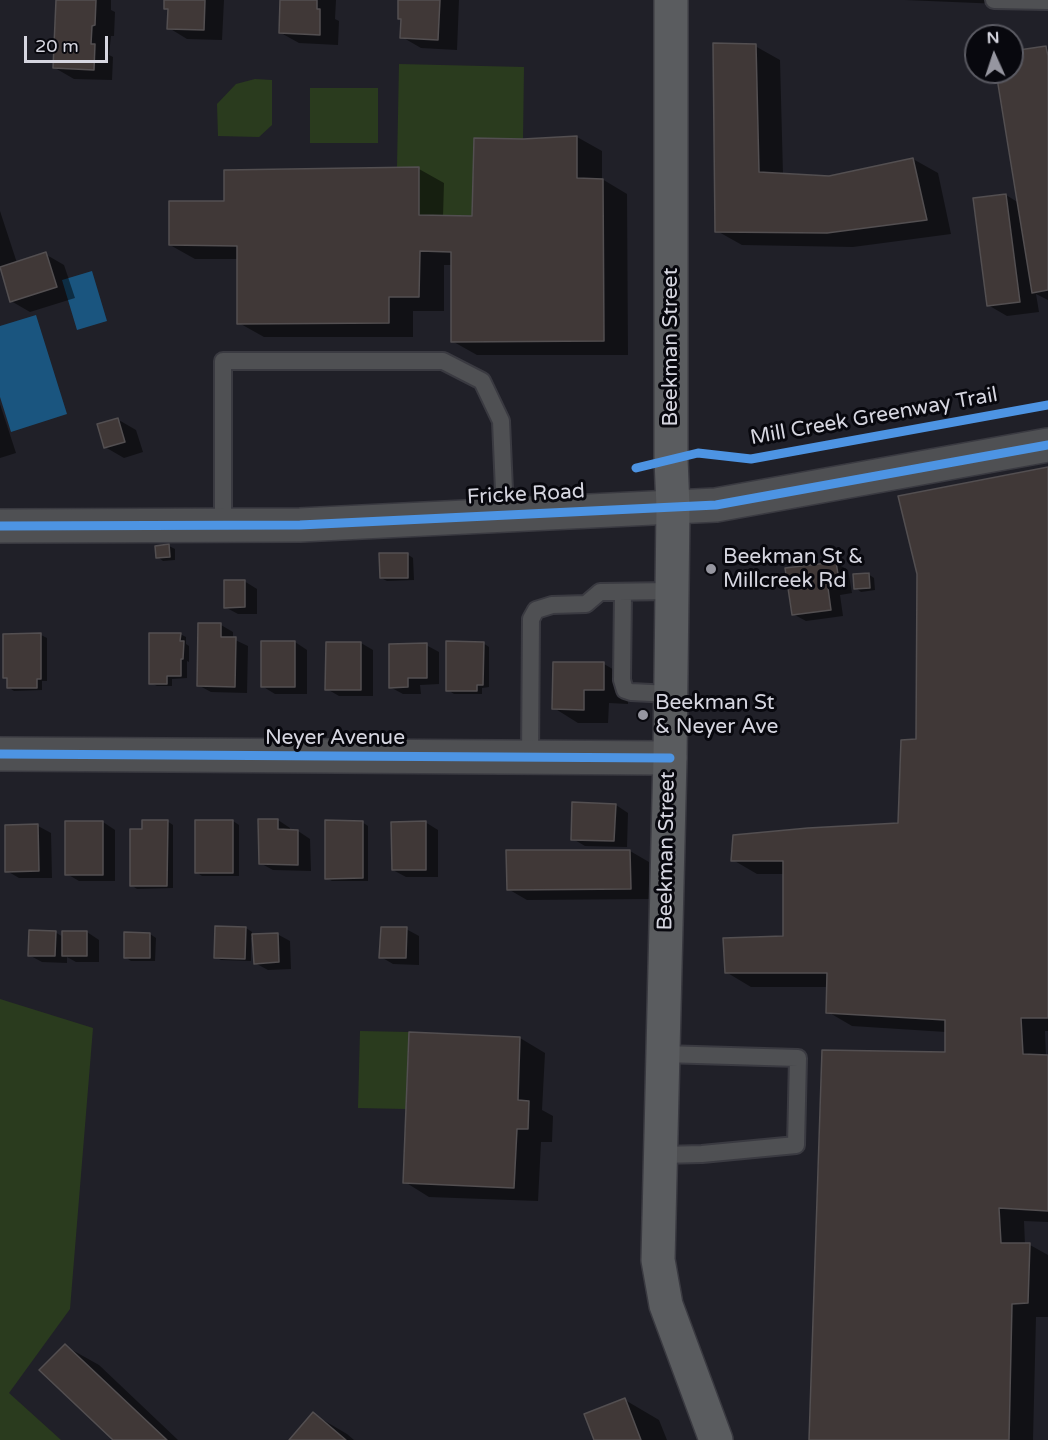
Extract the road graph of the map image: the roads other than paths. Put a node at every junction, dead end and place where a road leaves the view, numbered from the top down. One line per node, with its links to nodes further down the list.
1 (671, 0): 5 (main road, Beekman Street)
2 (994, 0): 3 (lane)
3 (1048, 1)
4 (1048, 445): 5 (street, Fricke Road)
5 (673, 507): 6 (street, Fricke Road); 9 (main road, Beekman Street)
6 (505, 514): 7 (street, Fricke Road); 7 (lane)
7 (223, 525): 8 (street, Fricke Road)
8 (0, 526)
9 (672, 591): 10 (lane); 11 (main road, Beekman Street)
10 (623, 592): 11 (lane); 13 (lane)
11 (670, 694): 14 (main road, Beekman Street)
12 (0, 754): 13 (street, Neyer Avenue)
13 (530, 758): 14 (street, Neyer Avenue)
14 (670, 758): 15 (main road, Beekman Street)
15 (663, 1054): 16 (main road, Beekman Street); 16 (lane)
16 (661, 1155): 17 (main road, Beekman Street)
17 (716, 1440)

